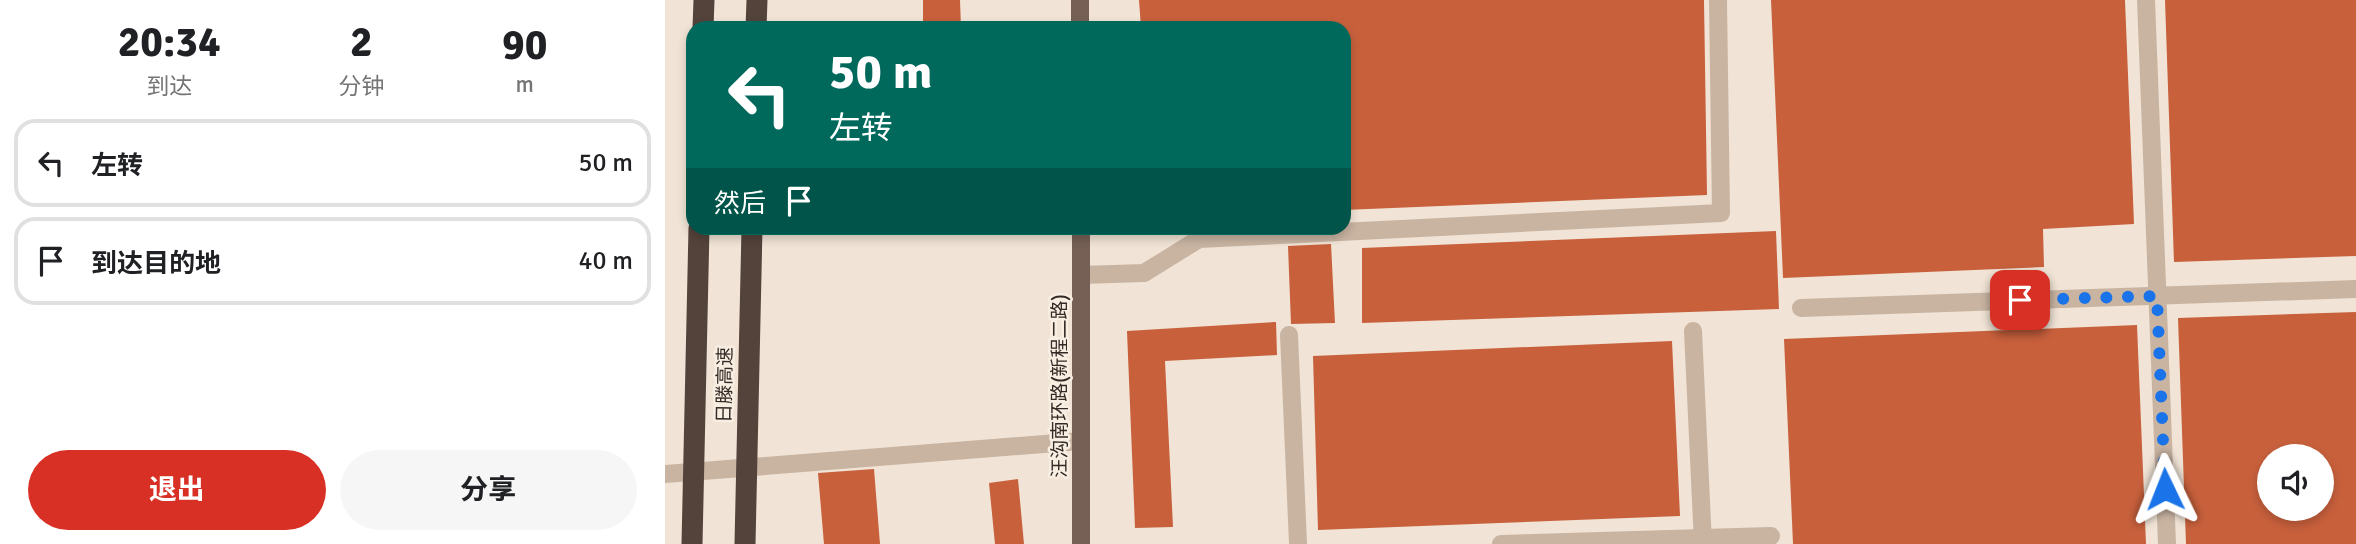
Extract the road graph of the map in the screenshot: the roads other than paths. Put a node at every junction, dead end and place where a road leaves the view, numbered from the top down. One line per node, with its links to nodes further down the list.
1 (704, 0): 6 (highway)
2 (757, 0): 7 (highway)
3 (1080, 0): 8 (main road)
4 (1718, 0): 9 (lane)
5 (2145, 0): 16 (lane)
6 (703, 21)
7 (756, 21)
8 (1080, 21)
9 (1351, 231)
10 (699, 235): 24 (highway, 日滕高速, bridge)
11 (752, 235): 25 (highway, 日滕高速, bridge)
12 (1080, 235): 14 (main road, 汪沟南环路(新程二路))
13 (1279, 235): 14 (lane)
14 (1081, 275): 20 (main road, 汪沟南环路(新程二路))
15 (2356, 289): 16 (lane)
16 (2157, 296): 17 (lane); 29 (lane)
17 (1801, 308)
18 (1693, 331): 23 (lane)
19 (1289, 335): 27 (lane)
20 (1081, 441): 21 (lane); 26 (main road, 汪沟南环路(新程二路))
21 (665, 474)
22 (1771, 536): 23 (lane)
23 (1702, 541): 28 (lane)
24 (692, 544)
25 (745, 544)
26 (1081, 544)
27 (1298, 544)
28 (1501, 544)
29 (2167, 544)

